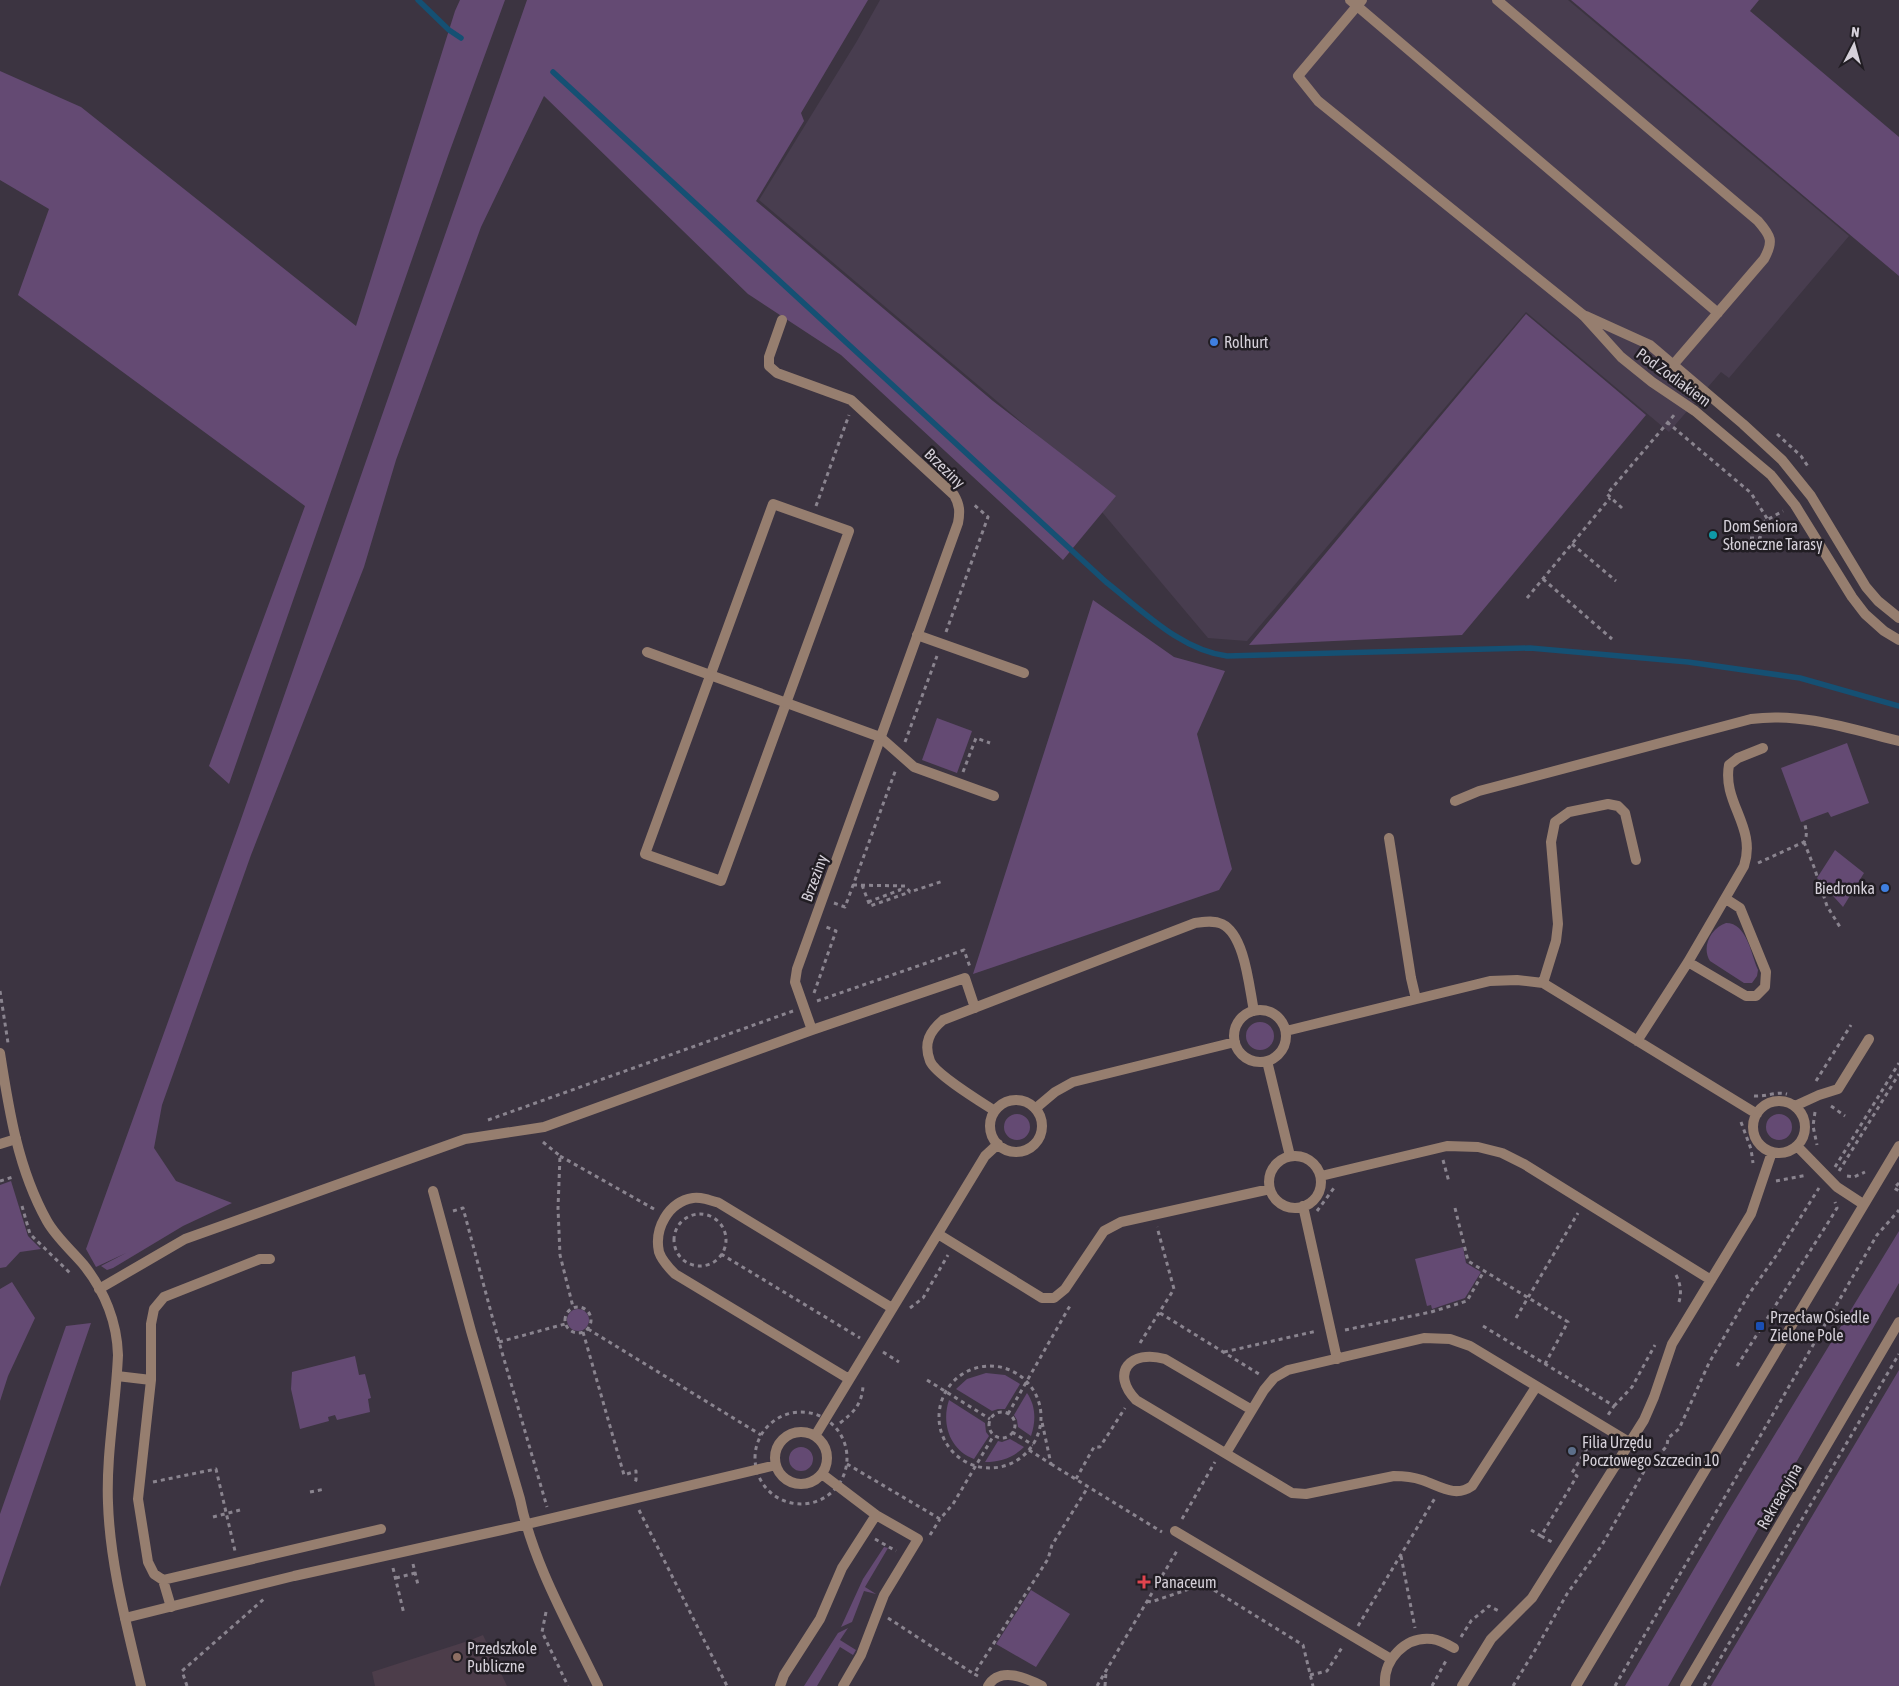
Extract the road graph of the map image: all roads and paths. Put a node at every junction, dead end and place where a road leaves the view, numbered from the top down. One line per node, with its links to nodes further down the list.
1 (1497, 0): 3 (street)
2 (1356, 2): 3 (street); 4 (street)
3 (1718, 313): 6 (street)
4 (1583, 315): 6 (street, Pod Zodiakiem); 7 (street, Pod Zodiakiem)
5 (782, 320): 11 (street, Brzeziny)
6 (1673, 365): 19 (street, Pod Zodiakiem)
7 (1685, 404): 9 (path); 22 (street, Pod Zodiakiem)
8 (850, 412): 13 (path)
9 (1668, 422): 10 (path); 14 (path)
10 (1610, 498): 12 (path); 15 (path)
11 (959, 503): 20 (street, Brzeziny); 23 (path)
12 (1622, 508)
13 (812, 518): 26 (street); 27 (street)
14 (1768, 520)
15 (1572, 544): 16 (path); 17 (path)
16 (1543, 579): 18 (path); 21 (path)
17 (1616, 581)
18 (1527, 598)
19 (1899, 618)
20 (917, 635): 23 (street); 28 (street, Brzeziny)
21 (1612, 639)
22 (1899, 640)
23 (942, 644): 25 (street); 32 (path)
24 (647, 652): 26 (street)
25 (1024, 673)
26 (710, 675): 27 (street); 27 (street)
27 (786, 703): 28 (street)
28 (880, 737): 32 (street); 57 (street, Brzeziny)
29 (1899, 741): 35 (street)
30 (990, 743): 33 (path)
31 (1764, 748): 39 (street)
32 (900, 756): 33 (street); 42 (path)
33 (959, 784): 34 (street)
34 (994, 796)
35 (1455, 801)
36 (1804, 821): 38 (path)
37 (1388, 838): 54 (street)
38 (1804, 842): 39 (path); 50 (path)
39 (1746, 859): 46 (street)
40 (1636, 860): 53 (street)
41 (943, 881): 45 (path)
42 (853, 885): 43 (path); 48 (path)
43 (862, 885): 44 (path); 47 (path)
44 (899, 885): 45 (path); 47 (path)
45 (910, 892): 47 (path)
46 (1726, 899): 51 (street); 51 (street)
47 (868, 902)
48 (830, 907)
49 (825, 919): 52 (path)
50 (1840, 928)
51 (1688, 962): 60 (street)
52 (965, 978): 55 (street); 57 (street)
53 (1543, 983): 54 (street); 60 (street)
54 (1416, 999): 58 (street)
55 (975, 1008): 56 (street); 70 (street)
56 (1254, 1011): 58 (street); 61 (street)
57 (812, 1030): 73 (street)
58 (1286, 1031): 63 (street)
59 (1869, 1040): 67 (street)
60 (1637, 1041): 71 (street)
61 (1235, 1042): 63 (street); 68 (street)
62 (0, 1053): 74 (street)
63 (1267, 1061): 83 (street)
64 (1899, 1063): 87 (path)
65 (1899, 1074): 89 (path)
66 (1830, 1105): 72 (path)
67 (1795, 1106): 71 (street); 77 (street)
68 (1036, 1108): 70 (street); 76 (street)
69 (1818, 1108): 79 (path)
70 (995, 1111): 76 (street)
71 (1756, 1114): 80 (street)
72 (1845, 1116)
73 (544, 1127): 82 (path); 126 (street)
74 (16, 1139): 75 (street); 126 (street)
75 (0, 1144)
76 (998, 1144): 118 (street)
77 (1798, 1146): 80 (street); 93 (street)
78 (1899, 1146): 108 (street)
79 (1819, 1148)
80 (1772, 1152): 125 (street)
81 (1441, 1153): 84 (path); 85 (path); 91 (street); 97 (path); 107 (street)
82 (560, 1156): 112 (path); 129 (path)
83 (1290, 1156): 91 (street); 101 (street)
84 (1450, 1156)
85 (1434, 1160)
86 (1829, 1160): 87 (path)
87 (1835, 1167): 89 (path); 93 (path)
88 (1802, 1169): 100 (path)
89 (1839, 1171): 90 (path); 93 (path)
90 (1865, 1172)
91 (1321, 1176): 109 (street)
92 (1776, 1176): 95 (path)
93 (1828, 1178): 100 (path); 108 (street)
94 (0, 1180): 96 (path)
95 (1775, 1181)
96 (15, 1182)
97 (1448, 1182)
98 (1899, 1182): 103 (path)
99 (1337, 1185): 116 (path)
100 (1818, 1186): 104 (path); 254 (path)
101 (1270, 1189): 109 (street); 119 (street)
102 (434, 1191): 115 (street)
103 (1899, 1191)
104 (1824, 1192)
105 (1830, 1196): 154 (path)
106 (20, 1199): 120 (path)
107 (1585, 1202): 114 (path); 125 (street)
108 (1863, 1204): 255 (street)
109 (1303, 1206): 151 (street)
110 (1572, 1207): 114 (path)
111 (1455, 1208): 123 (path)
112 (655, 1210)
113 (1899, 1210): 256 (path)
114 (1579, 1212): 128 (path)
115 (440, 1215): 143 (path); 203 (street)
116 (1316, 1218)
117 (1148, 1228): 133 (path)
118 (938, 1234): 119 (street); 130 (street)
119 (954, 1244): 131 (path)
120 (44, 1248)
121 (721, 1254): 121 (path); 144 (path)
122 (270, 1259): 158 (street)
123 (1484, 1271): 128 (path); 137 (path)
124 (1674, 1272): 132 (path)
125 (1711, 1280): 177 (street)
126 (99, 1290): 156 (street)
127 (1075, 1298): 160 (path)
128 (1528, 1298): 134 (path); 153 (path)
129 (573, 1308): 136 (path); 139 (path)
130 (892, 1308): 144 (street); 157 (street)
131 (907, 1311)
132 (1674, 1312)
133 (1160, 1313): 147 (path); 150 (path)
134 (1516, 1318)
135 (1899, 1322): 257 (street, Rekreacyjna)
136 (565, 1324): 140 (path); 143 (path)
137 (1341, 1326)
138 (1483, 1326): 153 (path)
139 (588, 1329): 140 (path); 174 (path)
140 (583, 1332): 192 (path)
141 (1318, 1336): 147 (path)
142 (1660, 1338): 165 (path)
143 (499, 1342): 200 (path)
144 (871, 1344): 146 (path); 157 (street)
145 (887, 1344): 146 (path)
146 (882, 1352): 149 (path); 152 (path)
147 (1224, 1352): 155 (path)
148 (1899, 1354): 258 (path)
149 (878, 1358)
150 (1134, 1359): 164 (street); 166 (street)
151 (1336, 1359): 162 (street); 166 (street)
152 (899, 1362)
153 (1545, 1364): 165 (path)
154 (1738, 1366)
155 (1266, 1368)
156 (117, 1376): 158 (street); 231 (street)
157 (850, 1379): 169 (street)
158 (152, 1380): 191 (street)
159 (927, 1380): 163 (path)
160 (1027, 1382): 163 (path); 167 (path); 168 (path)
161 (863, 1383): 172 (path)
162 (1536, 1387): 171 (street); 195 (street)
163 (946, 1392): 170 (path); 186 (path)
164 (1136, 1400): 180 (street); 189 (path)
165 (1614, 1406): 171 (path)
166 (1252, 1410): 180 (street)
167 (1008, 1414): 170 (path); 173 (path)
168 (1041, 1417): 178 (path); 185 (path)
169 (825, 1418): 172 (path); 174 (path); 176 (street)
170 (990, 1419): 175 (path)
171 (1600, 1426): 177 (street); 209 (path)
172 (836, 1427): 184 (path)
173 (1012, 1432): 175 (path); 178 (path)
174 (761, 1435): 181 (path)
175 (994, 1435): 186 (path)
176 (814, 1436): 183 (street); 188 (street)
177 (1629, 1442): 253 (street)
178 (1033, 1445): 179 (path)
179 (1029, 1450): 185 (path); 186 (path)
180 (1224, 1452): 195 (street); 210 (path)
181 (755, 1456): 182 (path); 187 (path)
182 (745, 1458)
183 (776, 1464): 187 (street); 188 (street)
184 (847, 1464): 193 (path); 206 (path)
185 (1051, 1464): 189 (path)
186 (976, 1466): 206 (path)
187 (756, 1469): 193 (path); 198 (street)
188 (822, 1474): 193 (street)
189 (1076, 1479): 194 (path)
190 (641, 1484): 192 (path)
191 (140, 1485): 202 (path); 222 (street)
192 (632, 1486): 198 (path)
193 (838, 1487): 204 (street)
194 (1088, 1487): 211 (path); 237 (path)
195 (1442, 1488): 215 (path)
196 (325, 1489): 197 (path)
197 (310, 1492)
198 (636, 1498): 207 (street); 244 (path)
199 (557, 1505): 200 (path)
200 (547, 1508): 203 (path)
201 (240, 1510): 202 (path)
202 (226, 1514): 205 (path); 218 (path)
203 (522, 1514): 207 (street)
204 (876, 1514): 212 (street); 216 (street)
205 (213, 1517)
206 (940, 1519): 214 (path)
207 (525, 1524): 227 (street); 243 (street)
208 (381, 1529): 218 (street)
209 (1531, 1530)
210 (1175, 1531): 213 (street)
211 (1162, 1532)
212 (864, 1533): 216 (path); 245 (street)
213 (1185, 1537): 225 (path); 232 (street)
214 (927, 1540)
215 (1401, 1555): 232 (path); 233 (path)
216 (907, 1558): 246 (street)
217 (412, 1560): 220 (path)
218 (237, 1562): 222 (street)
219 (393, 1565): 221 (path)
220 (415, 1573): 221 (path); 223 (path)
221 (396, 1578): 229 (path)
222 (163, 1580): 227 (street)
223 (418, 1585)
224 (272, 1593): 241 (path)
225 (1147, 1601): 236 (path); 238 (path)
226 (547, 1603): 242 (path)
227 (171, 1607): 231 (street)
228 (1506, 1607): 234 (path)
229 (404, 1614)
230 (885, 1617): 237 (path)
231 (126, 1618): 240 (street)
232 (1350, 1634): 235 (street); 238 (path)
233 (1417, 1640): 234 (street); 235 (street)
234 (1454, 1648): 252 (path)
235 (1391, 1659): 251 (street)
236 (1106, 1670): 248 (path); 249 (path)
237 (974, 1674): 239 (path)
238 (1310, 1675): 250 (path)
239 (988, 1684): 247 (street)
240 (141, 1686)
241 (186, 1686)
242 (568, 1686)
243 (598, 1686)
244 (728, 1686)
245 (780, 1686)
246 (843, 1686)
247 (1042, 1686)
248 (1097, 1686)
249 (1105, 1686)
250 (1313, 1686)
251 (1385, 1686)
252 (1432, 1686)
253 (1462, 1686)
254 (1513, 1686)
255 (1576, 1686)
256 (1615, 1686)
257 (1686, 1686)
258 (1704, 1686)

